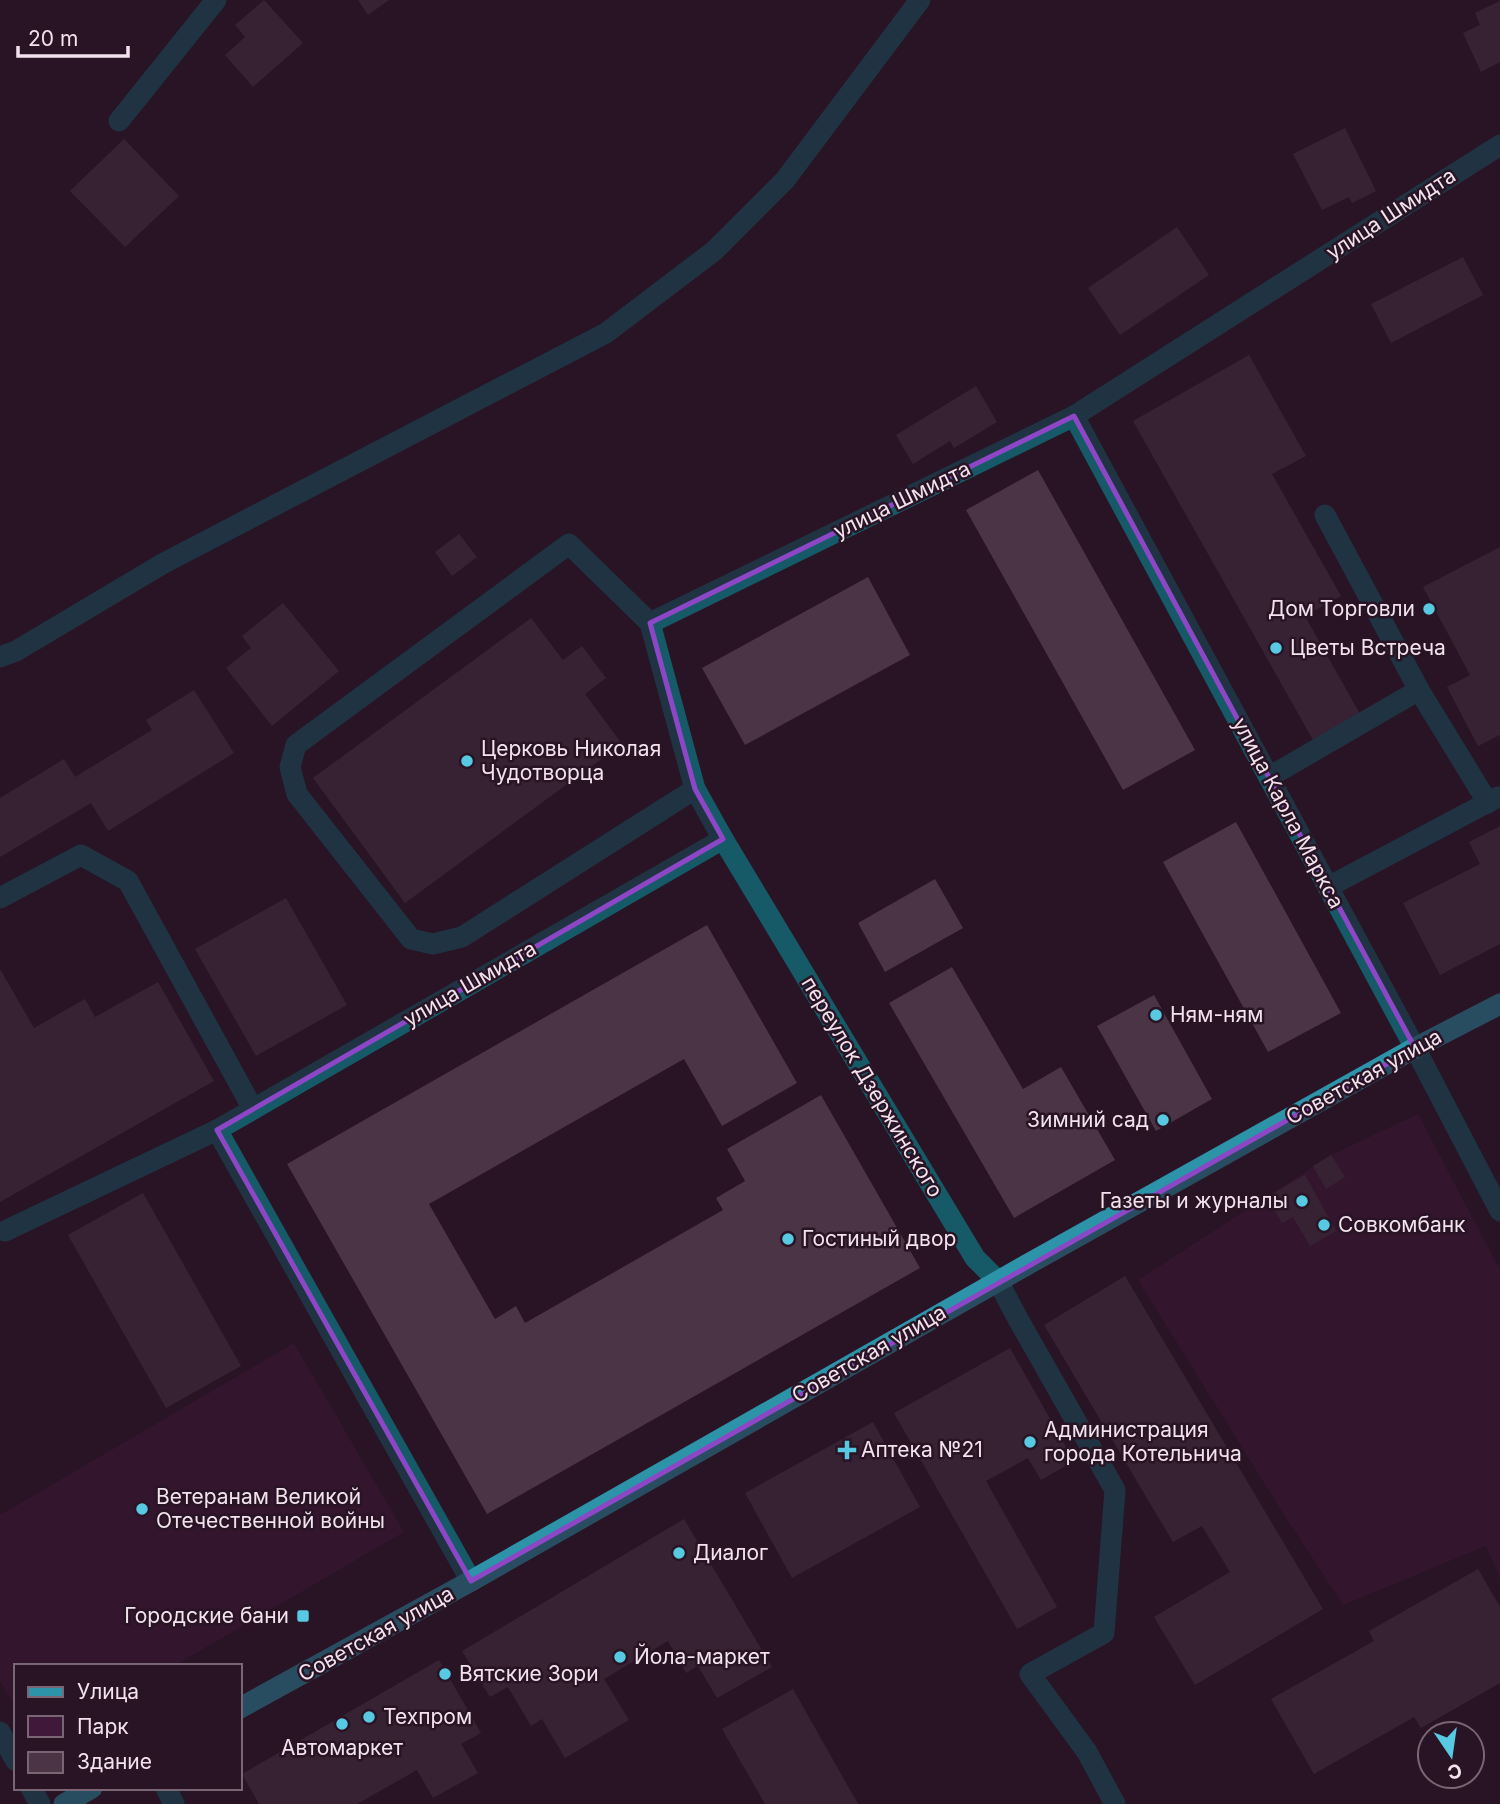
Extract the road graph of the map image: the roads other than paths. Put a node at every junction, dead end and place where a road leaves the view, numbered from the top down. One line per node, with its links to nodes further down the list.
1 (216, 0): 3 (street)
2 (920, 0): 8 (street)
3 (119, 121)
4 (1500, 145): 5 (street, улица Шмидта)
5 (1074, 416): 7 (street, улица Шмидта); 10 (street, улица Карла Маркса)
6 (1325, 515): 9 (street)
7 (650, 623): 11 (street, переулок Дзержинского); 11 (street)
8 (0, 657)
9 (1419, 691): 10 (street); 12 (street)
10 (1269, 777): 14 (street, улица Карла Маркса)
11 (695, 789): 13 (street, переулок Дзержинского)
12 (1494, 800): 14 (street)
13 (723, 839): 18 (street, улица Шмидта); 22 (street, переулок Дзержинского)
14 (1328, 887): 17 (street, улица Карла Маркса)
15 (0, 898): 18 (street)
16 (1500, 1004): 17 (main road, Советская улица)
17 (1415, 1048): 20 (street, улица Карла Маркса); 22 (main road, Советская улица)
18 (253, 1109): 19 (street, улица Шмидта)
19 (217, 1130): 21 (street, улица Шмидта); 23 (street)
20 (1500, 1211)
21 (5, 1231)
22 (998, 1281): 23 (main road, Советская улица); 29 (street, переулок Дзержинского)
23 (471, 1581): 24 (main road, Советская улица)
24 (242, 1707)
25 (0, 1732): 26 (street)
26 (14, 1757)
27 (88, 1790): 28 (main road)
28 (64, 1804)
29 (1115, 1804)

